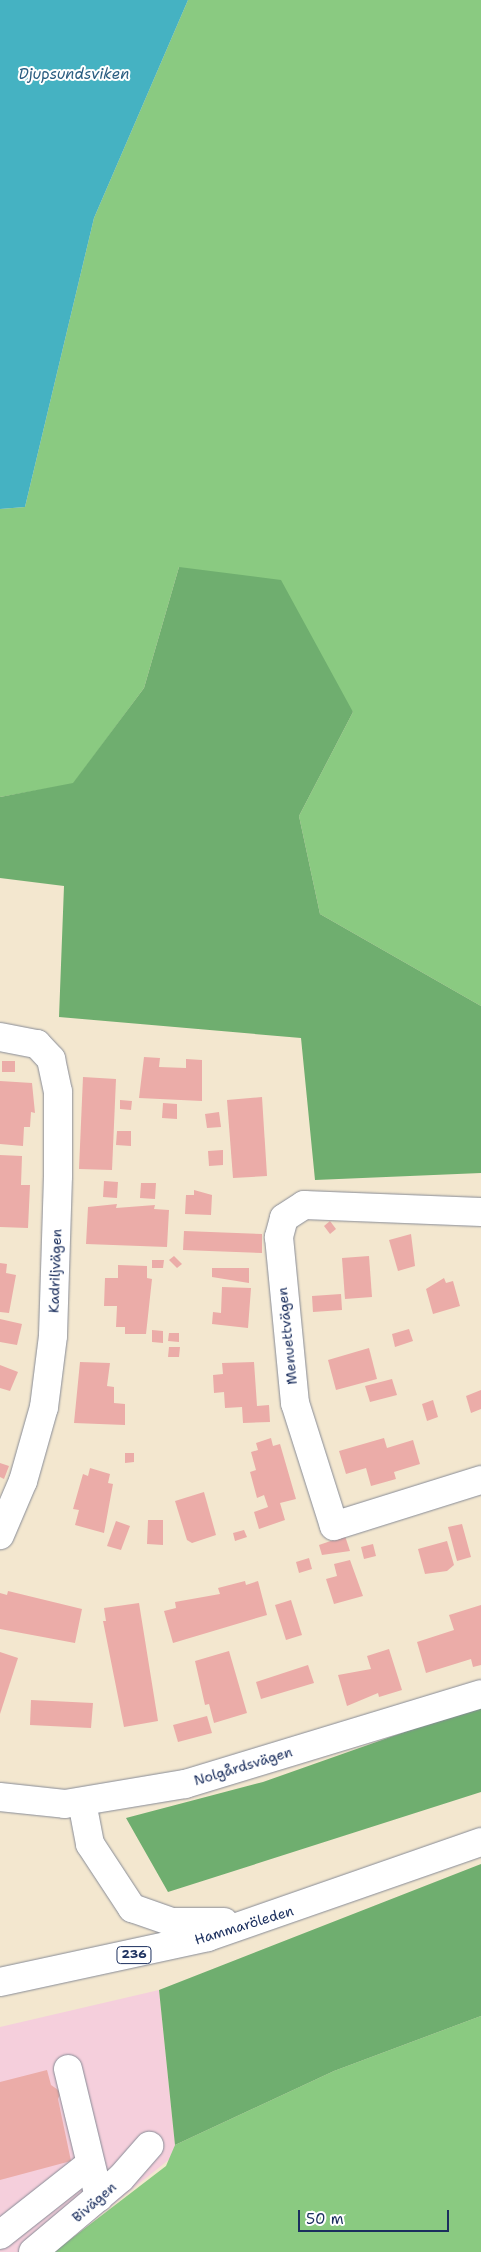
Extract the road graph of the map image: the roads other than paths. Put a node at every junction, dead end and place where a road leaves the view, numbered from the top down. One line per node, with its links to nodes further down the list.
1 (0, 1036): 4 (street, Kadriljvägen)
2 (481, 1212): 3 (street, Menuettvägen)
3 (481, 1480)
4 (0, 1534)
5 (481, 1694): 7 (street, Nolgårdsvägen)
6 (0, 1797): 7 (street, Nolgårdsvägen)
7 (82, 1802): 9 (street, 236)
8 (481, 1842): 9 (street, Hammaröleden / 236)
9 (266, 1919): 10 (street, Hammaröleden / 236)
10 (0, 1982)
11 (68, 2069): 13 (street)
12 (149, 2146): 14 (street, Bivägen)
13 (90, 2164): 14 (street); 15 (street)
14 (99, 2197): 16 (street, Bivägen)
15 (0, 2235)
16 (33, 2252)

